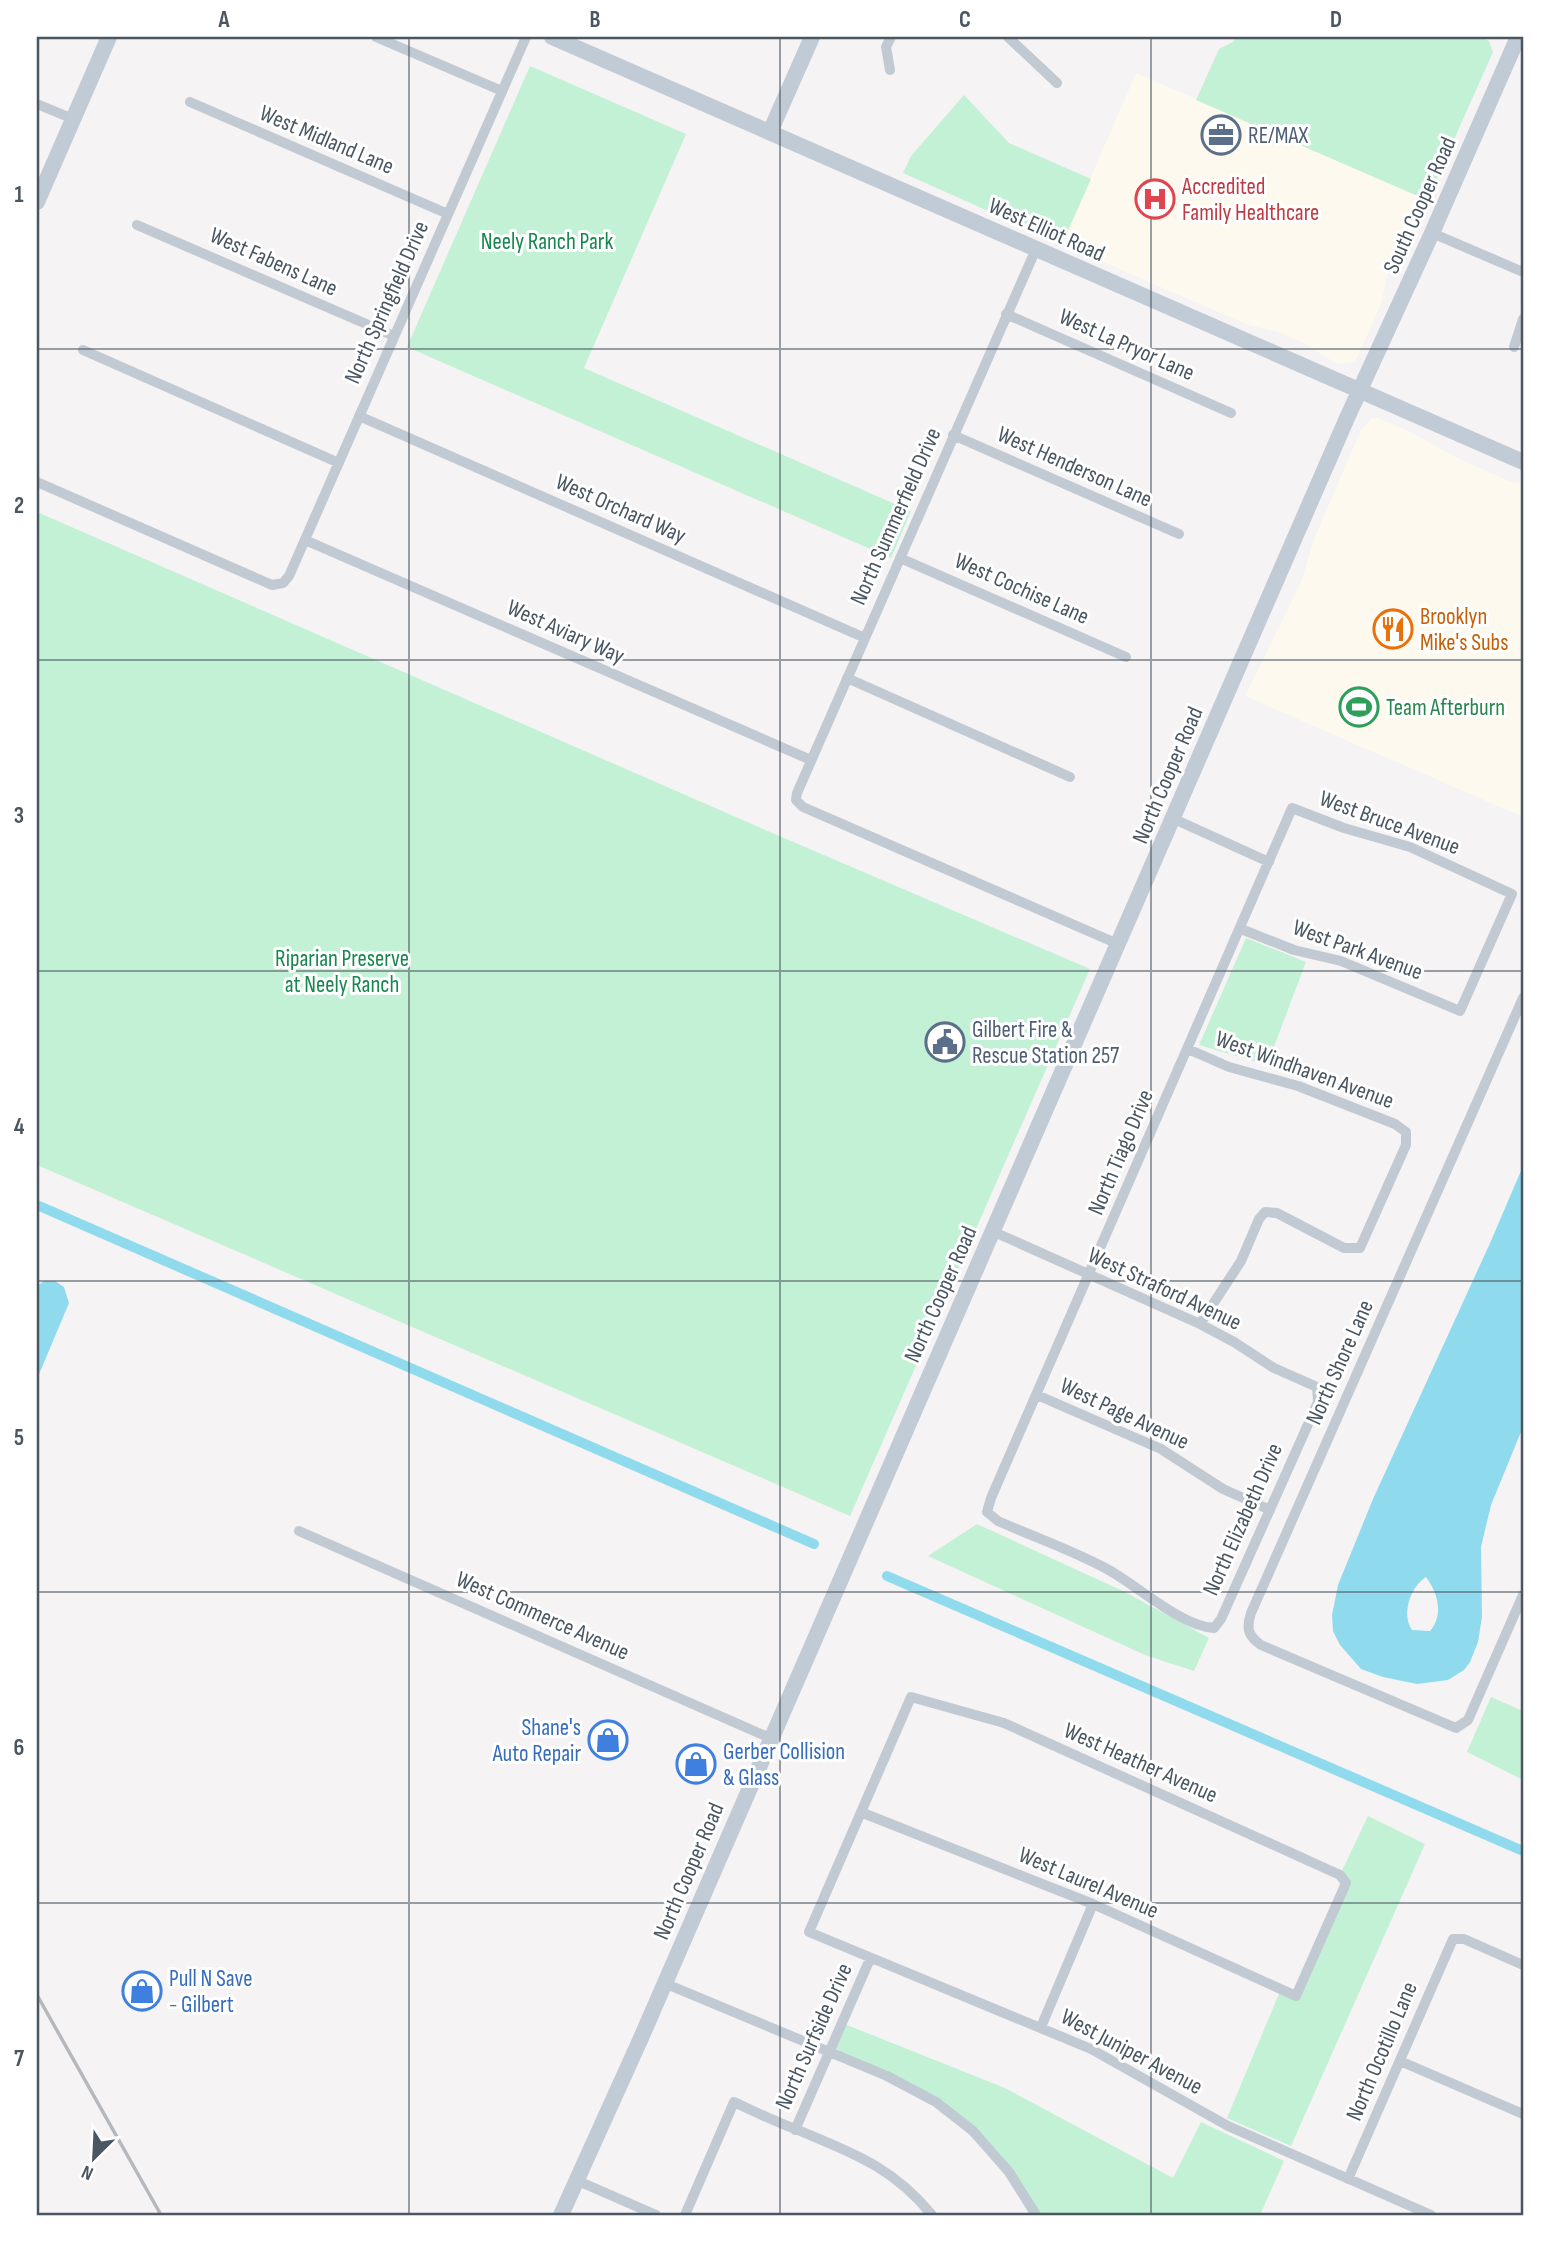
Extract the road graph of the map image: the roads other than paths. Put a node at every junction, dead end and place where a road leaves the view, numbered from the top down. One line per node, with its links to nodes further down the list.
1 (108, 37): 14 (main road)
2 (376, 37): 11 (street)
3 (526, 37): 11 (street, North Springfield Drive)
4 (552, 37): 15 (main road, West Elliot Road)
5 (812, 37): 15 (main road)
6 (891, 37): 9 (street)
7 (1008, 37): 10 (street)
8 (1513, 38): 19 (main road, South Cooper Road)
9 (890, 70)
10 (1057, 83)
11 (502, 91): 17 (street, North Springfield Drive)
12 (190, 102): 17 (street, West Midland Lane)
13 (37, 104): 14 (street)
14 (73, 119): 16 (main road)
15 (770, 132): 20 (main road, West Elliot Road)
16 (37, 202)
17 (448, 214): 24 (street, North Springfield Drive)
18 (137, 225): 24 (street, West Fabens Lane)
19 (1432, 233): 21 (street); 27 (main road, South Cooper Road)
20 (1036, 248): 22 (street, North Summerfield Drive); 27 (main road, West Elliot Road)
21 (1523, 272)
22 (1006, 314): 28 (street, West La Pryor Lane); 30 (street, North Summerfield Drive)
23 (1523, 319): 25 (street)
24 (394, 336): 29 (street, North Springfield Drive)
25 (1514, 347)
26 (83, 350): 32 (street)
27 (1360, 390): 31 (main road, West Elliot Road); 43 (main road, North Cooper Road)
28 (1231, 413)
29 (359, 416): 32 (street, North Springfield Drive); 37 (street, West Orchard Way)
30 (953, 435): 34 (street, West Henderson Lane); 36 (street, North Summerfield Drive)
31 (1523, 462)
32 (339, 463): 35 (street, North Springfield Drive)
33 (37, 482): 35 (street, North Springfield Drive)
34 (1179, 534)
35 (305, 540): 40 (street, West Aviary Way)
36 (900, 558): 37 (street, North Summerfield Drive); 38 (street, West Cochise Lane)
37 (865, 638): 39 (street, North Summerfield Drive)
38 (1126, 657)
39 (847, 678): 40 (street, North Summerfield Drive); 41 (street)
40 (811, 760): 46 (street, North Summerfield Drive)
41 (1070, 777)
42 (1292, 808): 44 (street, North Tiago Drive); 48 (street, West Bruce Avenue)
43 (1174, 818): 44 (street); 46 (main road, North Cooper Road)
44 (1269, 862): 45 (street, North Tiago Drive)
45 (1241, 929): 48 (street, West Park Avenue); 49 (street, North Tiago Drive)
46 (1118, 944): 50 (main road, North Cooper Road)
47 (1523, 998): 57 (street, North Shore Lane)
48 (1460, 1011)
49 (1188, 1049): 51 (street, North Tiago Drive); 52 (street, West Windhaven Avenue)
50 (992, 1231): 51 (street, West Straford Avenue); 59 (main road, North Cooper Road)
51 (1089, 1276): 52 (street, West Straford Avenue); 54 (street, North Tiago Drive)
52 (1200, 1324): 53 (street, West Straford Avenue)
53 (1317, 1387): 55 (street, North Elizabeth Drive)
54 (1037, 1395): 55 (street, West Page Avenue); 58 (street, North Tiago Drive)
55 (1268, 1509): 58 (street, North Elizabeth Drive)
56 (299, 1531): 59 (street, West Commerce Avenue)
57 (1523, 1595)
58 (1214, 1628)
59 (770, 1738): 64 (main road, North Cooper Road)
60 (863, 1813): 61 (street, West Laurel Avenue); 62 (street, West Juniper Avenue); 65 (street, West Heather Avenue)
61 (1093, 1905): 65 (street, West Laurel Avenue); 66 (street)
62 (870, 1959): 66 (street, West Juniper Avenue); 67 (street, North Surfside Drive)
63 (1523, 1965): 68 (street, North Ocotillo Lane)
64 (664, 1983): 67 (street); 72 (main road, North Cooper Road)
65 (1296, 1996)
66 (1041, 2027): 71 (street, West Juniper Avenue)
67 (829, 2053): 70 (street, North Surfside Drive); 77 (street)
68 (1399, 2061): 69 (street); 71 (street, North Ocotillo Lane)
69 (1523, 2114)
70 (795, 2130): 75 (street); 76 (street)
71 (1348, 2179): 78 (street, West Juniper Avenue)
72 (576, 2180): 73 (main road, North Cooper Road); 74 (street)
73 (561, 2215)
74 (656, 2215)
75 (685, 2215)
76 (932, 2215)
77 (1036, 2215)
78 (1431, 2215)

